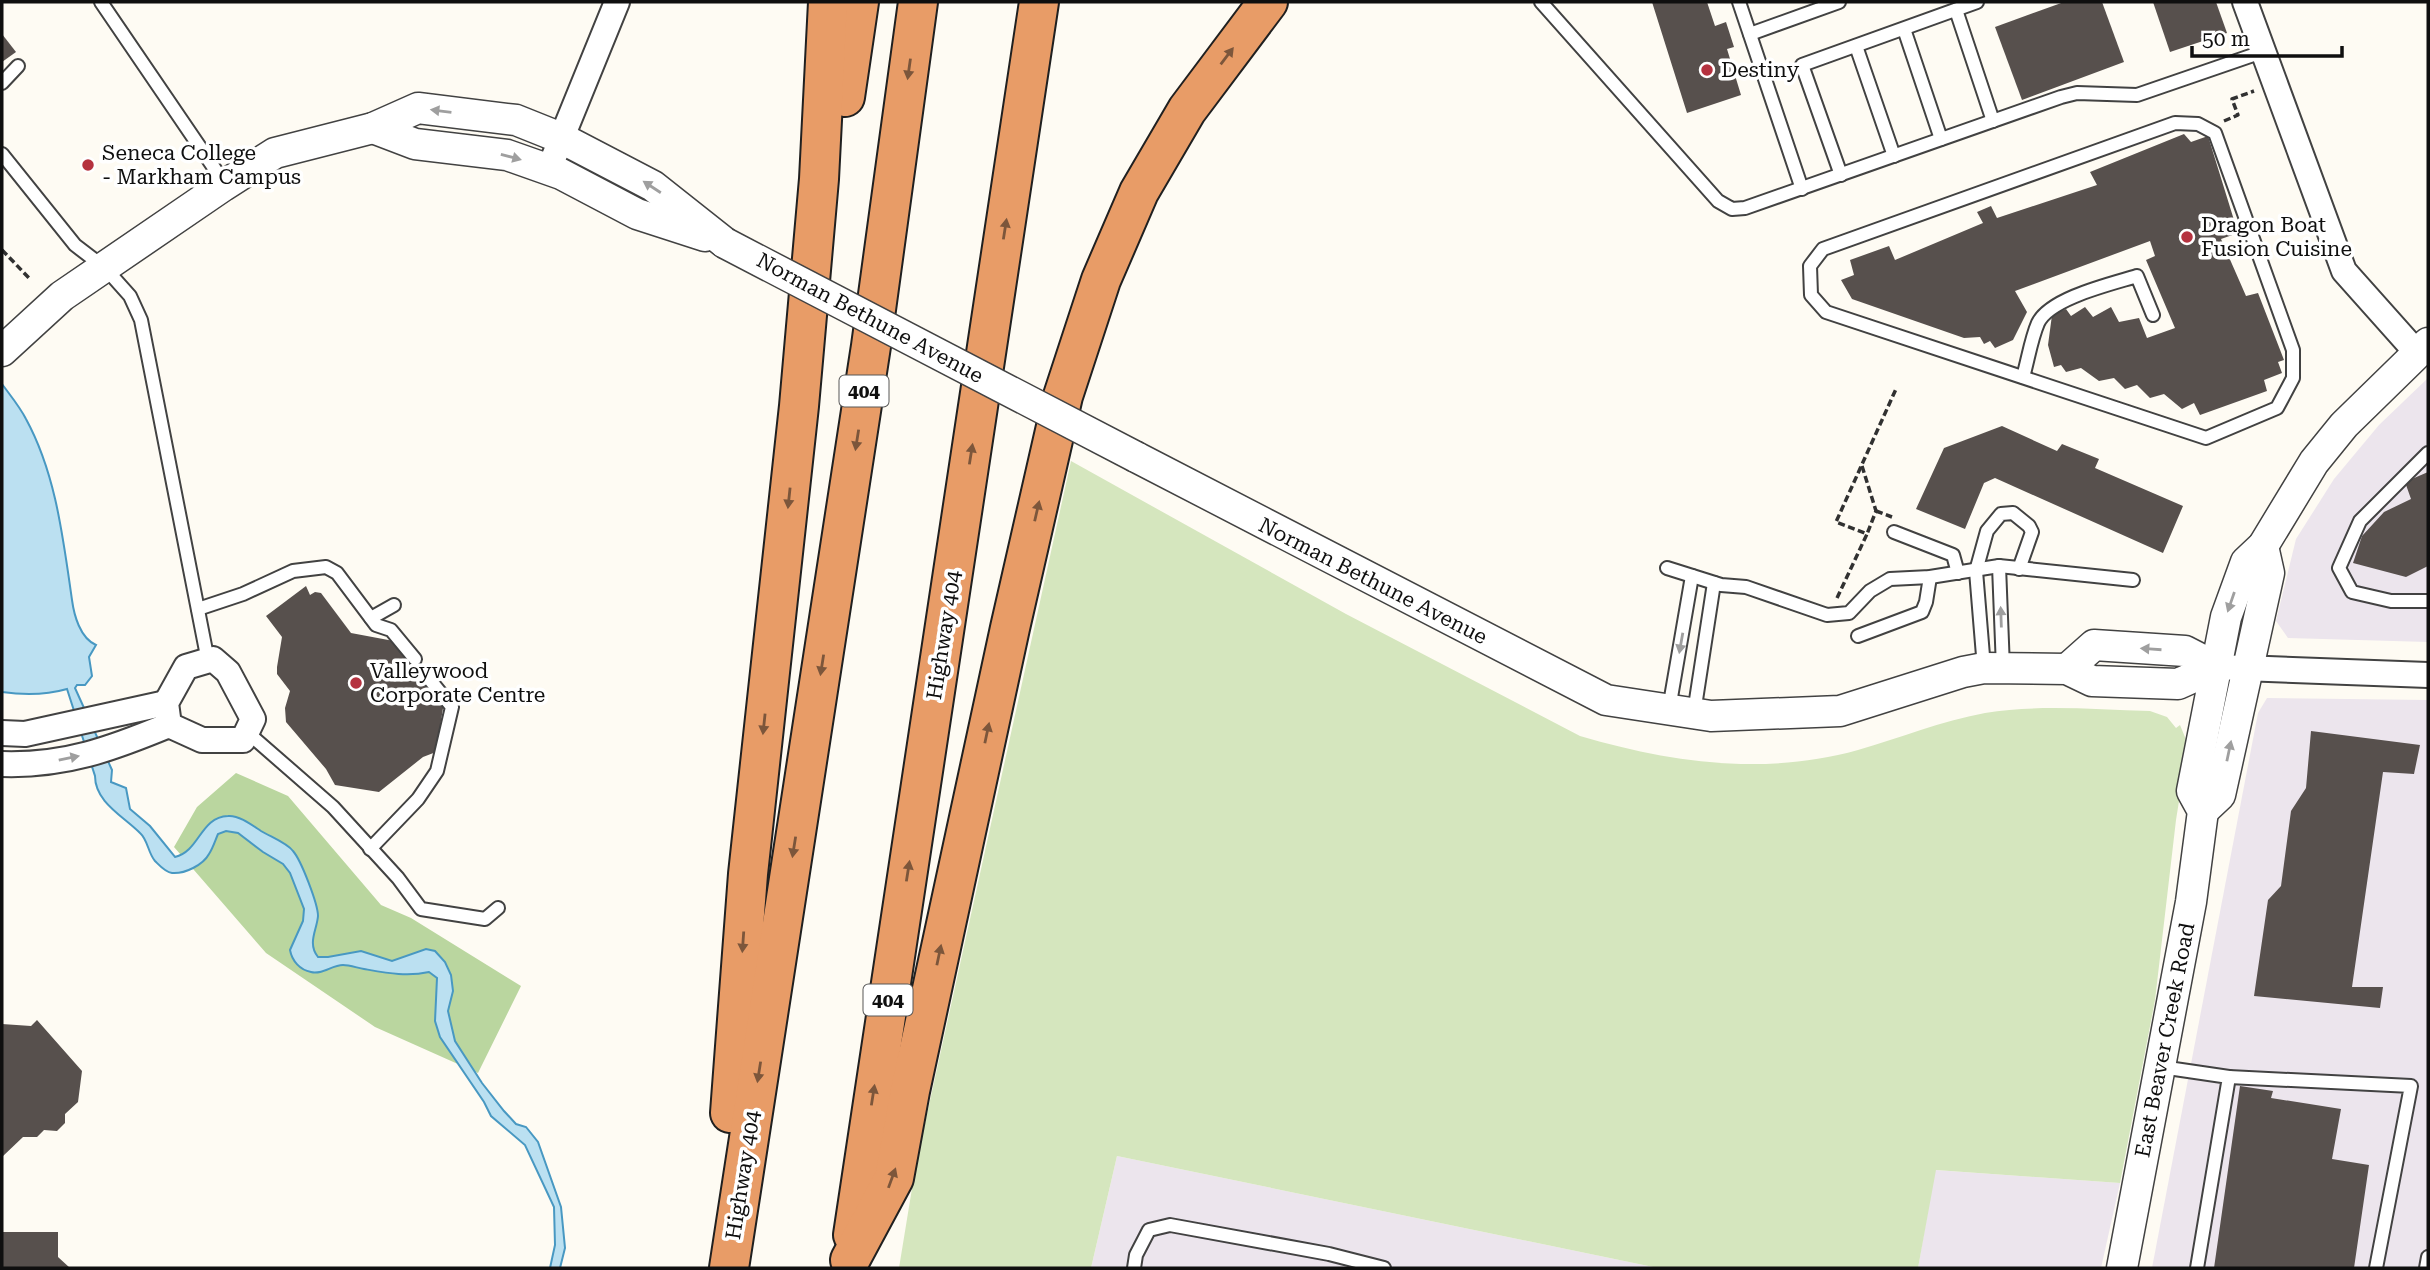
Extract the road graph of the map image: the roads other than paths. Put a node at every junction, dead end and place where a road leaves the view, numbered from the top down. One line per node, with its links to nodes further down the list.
1 (101, 2): 28 (lane)
2 (617, 2): 22 (street)
3 (828, 2): 36 (highway)
4 (859, 2): 36 (highway)
5 (918, 2): 74 (highway, Highway 404 / 404, one-way to 74)
6 (1039, 2): 72 (highway, Highway 404 / 404, one-way to 6)
7 (1268, 2): 72 (highway, one-way to 7)
8 (1541, 2): 29 (lane)
9 (1739, 2): 15 (lane)
10 (1839, 2): 15 (lane)
11 (1977, 2): 13 (lane)
12 (2245, 2): 17 (street)
13 (1956, 10): 14 (lane); 20 (lane)
14 (1904, 29): 16 (lane); 23 (lane)
15 (1750, 34): 29 (lane)
16 (1856, 47): 25 (lane); 27 (lane)
17 (2262, 52): 20 (lane); 33 (street)
18 (18, 66): 19 (lane)
19 (2, 83)
20 (1993, 121): 23 (lane)
21 (373, 128): 22 (street, Norman Bethune Avenue, one-way to 21); 26 (street, Norman Bethune Avenue, one-way to 26); 28 (street, Norman Bethune Avenue)
22 (561, 138): 26 (street); 30 (street, Norman Bethune Avenue, one-way to 22)
23 (1941, 139): 25 (lane)
24 (2, 154): 31 (lane)
25 (1894, 156): 27 (lane)
26 (549, 169): 30 (street, Norman Bethune Avenue)
27 (1841, 175): 29 (lane)
28 (225, 185): 31 (street, Norman Bethune Avenue)
29 (1802, 189)
30 (725, 243): 61 (street, Norman Bethune Avenue, bridge)
31 (105, 268): 34 (street, Norman Bethune Avenue); 51 (lane)
32 (2153, 315): 35 (lane)
33 (2423, 349): 39 (street, East Beaver Creek Road)
34 (2, 351)
35 (2024, 377): 35 (lane)
36 (799, 406): 73 (highway, one-way to 73)
37 (2428, 453): 49 (lane)
38 (1894, 532): 44 (lane)
39 (2263, 546): 56 (street, East Beaver Creek Road, one-way to 56); 58 (street, East Beaver Creek Road)
40 (1999, 566): 42 (lane); 43 (lane); 57 (lane, one-way to 40)
41 (1667, 568): 45 (lane)
42 (2019, 569): 43 (lane); 47 (lane)
43 (1976, 571): 44 (lane); 57 (lane)
44 (1958, 573): 46 (lane)
45 (1692, 576): 48 (lane); 61 (lane, one-way to 61)
46 (1930, 577): 48 (lane); 53 (lane)
47 (2133, 580)
48 (1714, 583): 61 (lane)
49 (2428, 601)
50 (394, 605): 52 (lane)
51 (198, 609): 52 (lane); 55 (lane)
52 (370, 618): 54 (lane)
53 (1858, 636)
54 (415, 659)
55 (208, 661): 62 (street); 63 (street)
56 (2216, 667): 57 (street, Norman Bethune Avenue); 58 (street); 66 (street, East Beaver Creek Road)
57 (1994, 669): 61 (street, Norman Bethune Avenue)
58 (2247, 669): 60 (street); 66 (street, East Beaver Creek Road, one-way to 58)
59 (426, 675): 67 (lane)
60 (2428, 676)
61 (1681, 711)
62 (167, 714): 63 (street); 64 (street); 65 (street, one-way to 62)
63 (247, 732): 67 (lane)
64 (2, 733)
65 (2, 764)
66 (2203, 811): 69 (street, East Beaver Creek Road)
67 (370, 849): 68 (lane)
68 (498, 908)
69 (2160, 1067): 70 (lane); 77 (street, East Beaver Creek Road)
70 (2229, 1077): 78 (lane); 79 (lane)
71 (2428, 1257): 80 (lane)
72 (849, 1264)
73 (718, 1268)
74 (729, 1268)
75 (1134, 1268): 76 (lane)
76 (1384, 1268)
77 (2122, 1268)
78 (2197, 1268)
79 (2376, 1268)
80 (2426, 1268)

